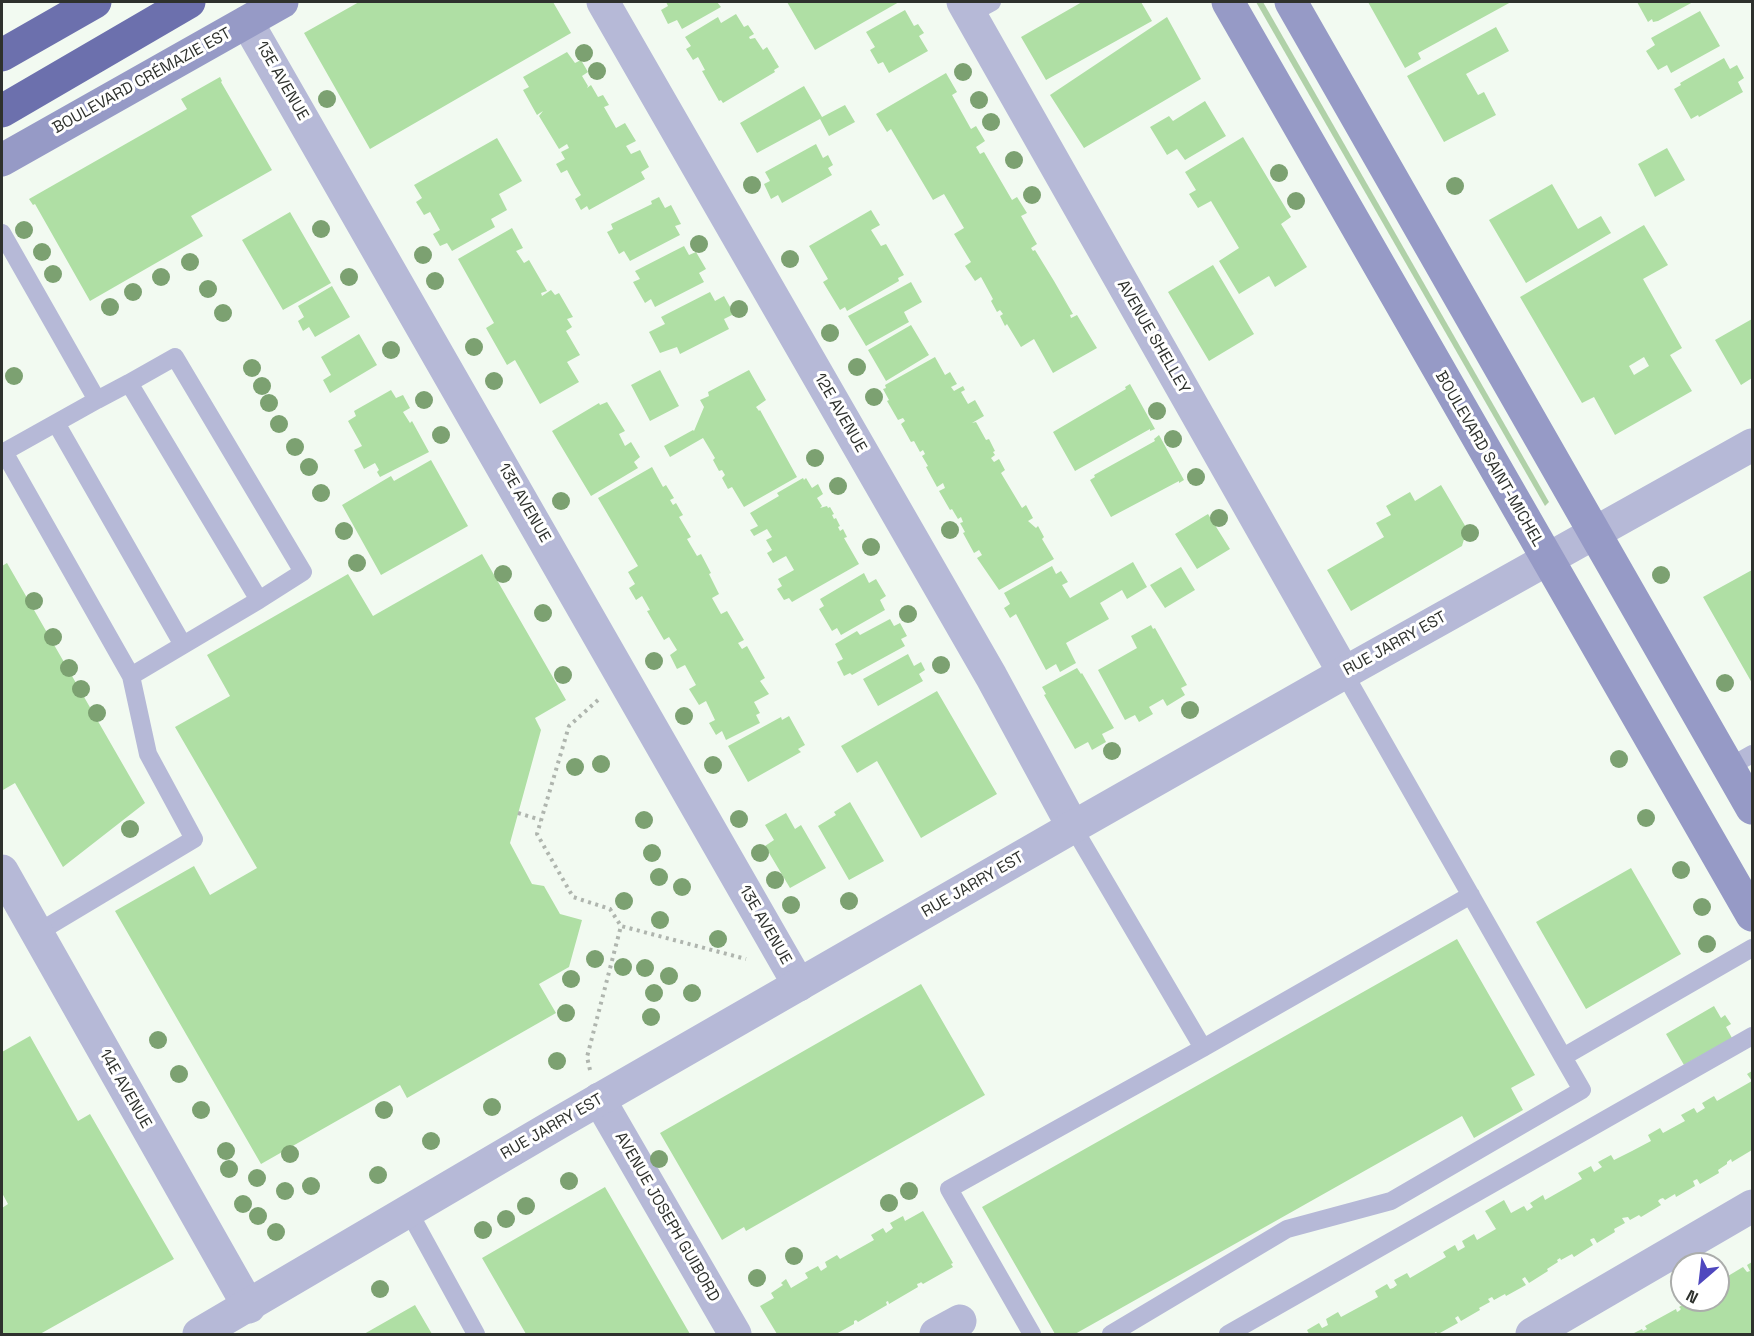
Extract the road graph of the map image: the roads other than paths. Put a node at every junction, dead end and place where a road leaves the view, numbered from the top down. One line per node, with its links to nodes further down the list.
1 (95, 2): 9 (highway)
2 (189, 2): 10 (highway)
3 (282, 2): 8 (main road, BOULEVARD CRÉMAZIE EST)
4 (603, 2): 25 (street, 12E AVENUE)
5 (1228, 2): 18 (main road, BOULEVARD SAINT-MICHEL)
6 (1290, 2): 17 (main road)
7 (975, 6): 21 (street, AVENUE SHELLEY)
8 (247, 22): 11 (main road, BOULEVARD CRÉMAZIE EST); 31 (street, 13E AVENUE)
9 (2, 55)
10 (2, 111)
11 (2, 160)
12 (2, 233): 14 (lane)
13 (129, 383): 14 (lane); 19 (lane); 19 (lane)
14 (97, 400): 15 (lane)
15 (56, 423): 20 (lane); 22 (lane)
16 (1752, 445): 17 (street, RUE JARRY EST)
17 (1596, 532): 18 (street, RUE JARRY EST); 23 (main road)
18 (1546, 559): 21 (street, RUE JARRY EST); 28 (main road, BOULEVARD SAINT-MICHEL)
19 (260, 600): 20 (lane)
20 (183, 645): 22 (lane)
21 (1344, 673): 25 (street, RUE JARRY EST); 27 (lane)
22 (132, 676): 29 (lane)
23 (1741, 761): 24 (main road)
24 (1752, 808)
25 (1073, 827): 31 (street, RUE JARRY EST); 33 (lane)
26 (2, 871): 29 (street, 14E AVENUE)
27 (1471, 895): 33 (lane); 34 (lane)
28 (1752, 915)
29 (37, 933): 38 (street, 14E AVENUE)
30 (1752, 948): 34 (lane)
31 (799, 985): 35 (street, RUE JARRY EST)
32 (1752, 1036): 44 (lane)
33 (1203, 1048): 42 (lane)
34 (1563, 1057): 43 (lane)
35 (599, 1099): 37 (street, RUE JARRY EST); 41 (street, AVENUE JOSEPH GUIBORD)
36 (1752, 1206): 45 (street)
37 (409, 1212): 38 (street, RUE JARRY EST); 40 (lane)
38 (249, 1307): 39 (street, RUE JARRY EST)
39 (199, 1335)
40 (476, 1335)
41 (735, 1335)
42 (1032, 1335)
43 (1111, 1335)
44 (1228, 1335)
45 (1532, 1335)

